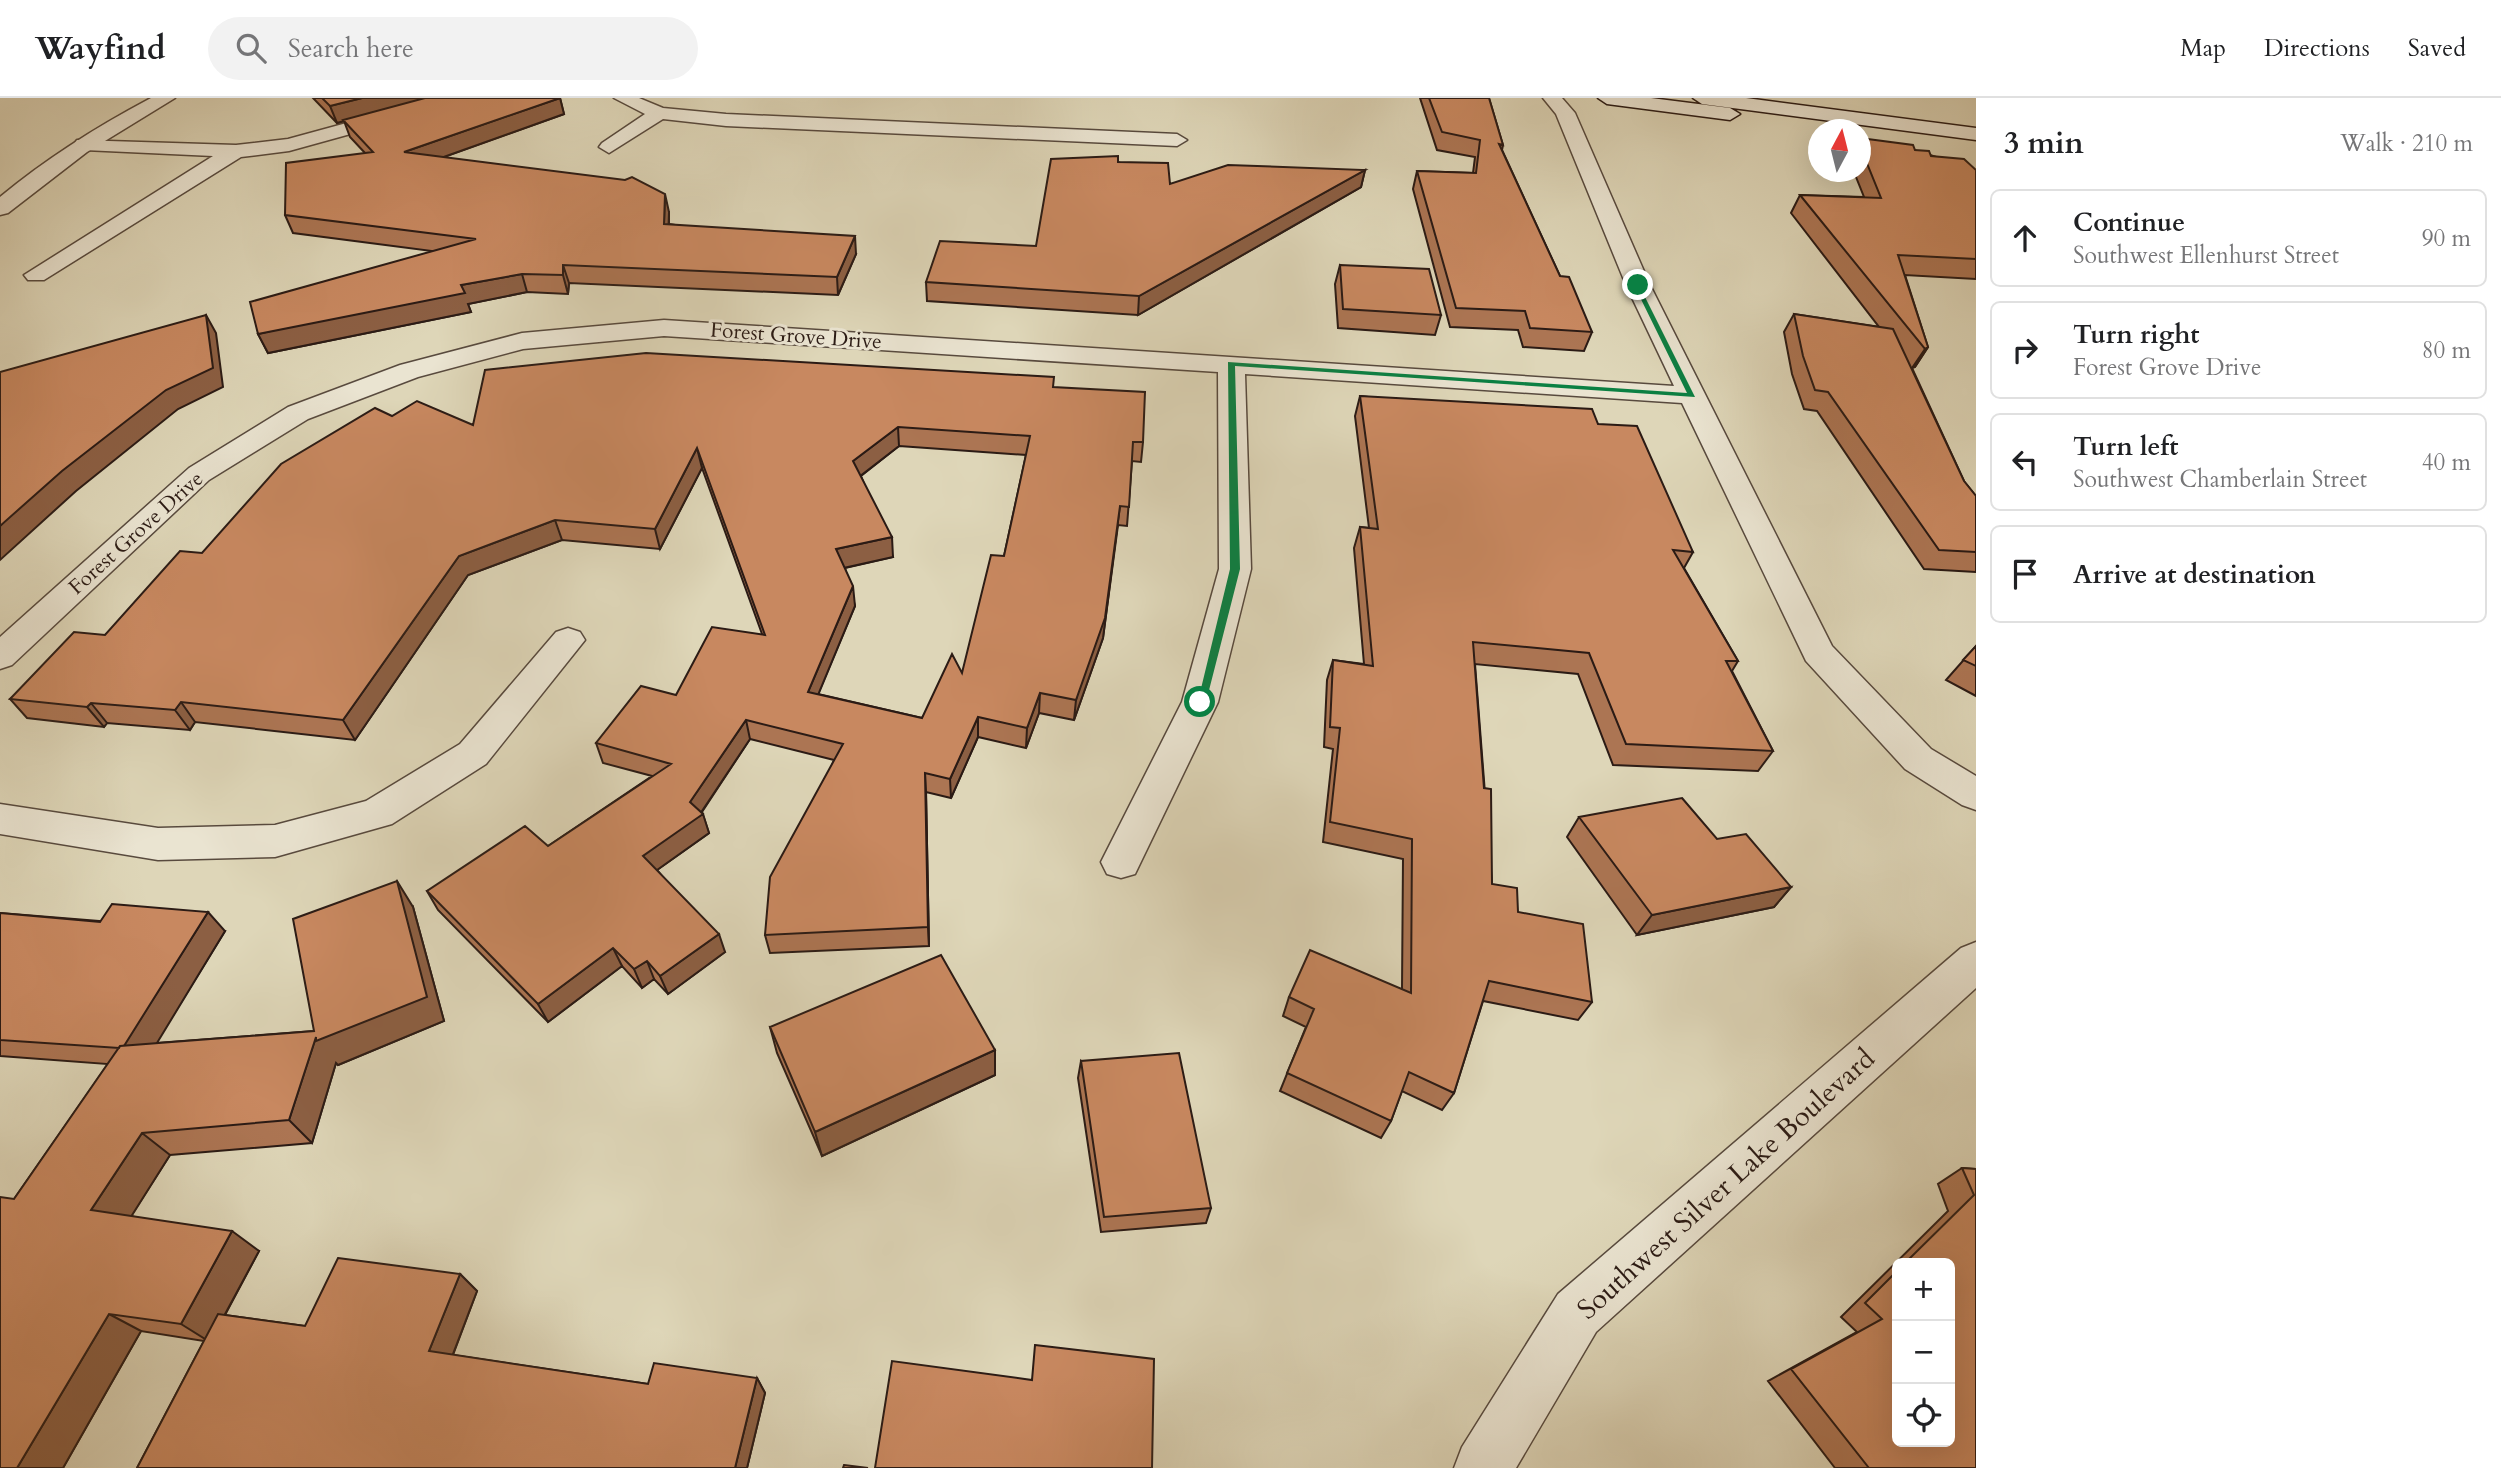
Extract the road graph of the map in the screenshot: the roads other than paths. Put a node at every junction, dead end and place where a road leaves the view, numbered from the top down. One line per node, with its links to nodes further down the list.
1 (166, 98): 12 (street)
2 (458, 98): 15 (street)
3 (623, 98): 7 (street)
4 (1552, 98): 19 (street)
5 (1607, 98): 8 (street)
6 (1702, 98): 10 (street)
7 (659, 113): 11 (street); 13 (street)
8 (1808, 125)
9 (1871, 134): 14 (street)
10 (1976, 134)
11 (1177, 140)
12 (84, 144): 15 (street); 16 (street)
13 (609, 147)
14 (1976, 148)
15 (236, 151): 17 (street)
16 (0, 208)
17 (36, 275)
18 (1231, 364): 19 (street, Forest Grove Drive); 21 (street, Forest Grove Drive); 24 (street)
19 (1692, 395): 22 (street)
20 (568, 639): 23 (street)
21 (0, 657)
22 (1976, 795)
23 (0, 819)
24 (1121, 862)
25 (1976, 961): 26 (street, Southwest Silver Lake Boulevard)
26 (1483, 1468)

